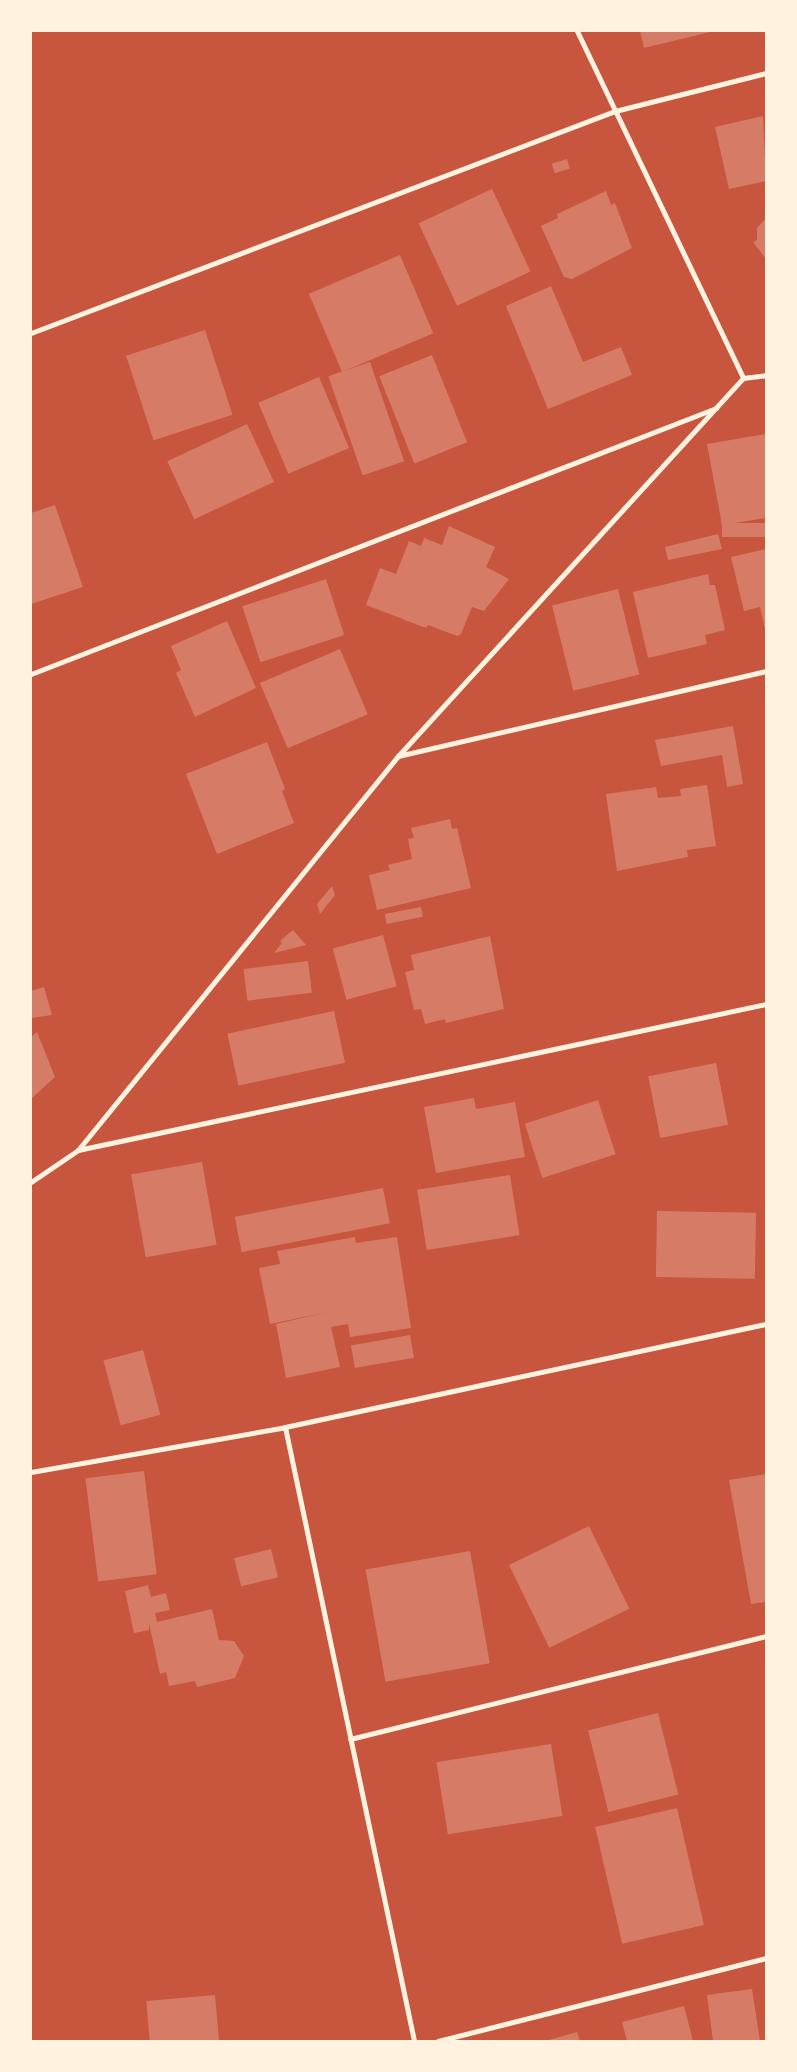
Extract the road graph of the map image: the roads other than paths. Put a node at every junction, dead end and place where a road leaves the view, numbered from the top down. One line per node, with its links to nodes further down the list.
1 (578, 31): 3 (street)
2 (766, 73): 3 (street)
3 (616, 112): 4 (street); 6 (street)
4 (31, 333)
5 (766, 375): 6 (street)
6 (744, 378): 7 (street)
7 (718, 407): 9 (street); 10 (street)
8 (766, 671): 10 (street)
9 (31, 674)
10 (398, 756): 12 (street)
11 (766, 1004): 12 (street)
12 (78, 1150): 13 (street)
13 (31, 1182)
14 (766, 1324): 15 (street)
15 (285, 1426): 16 (street); 18 (street)
16 (31, 1472)
17 (766, 1636): 18 (street)
18 (350, 1739): 20 (street)
19 (766, 1958): 21 (street)
20 (414, 2041)
21 (438, 2041)

